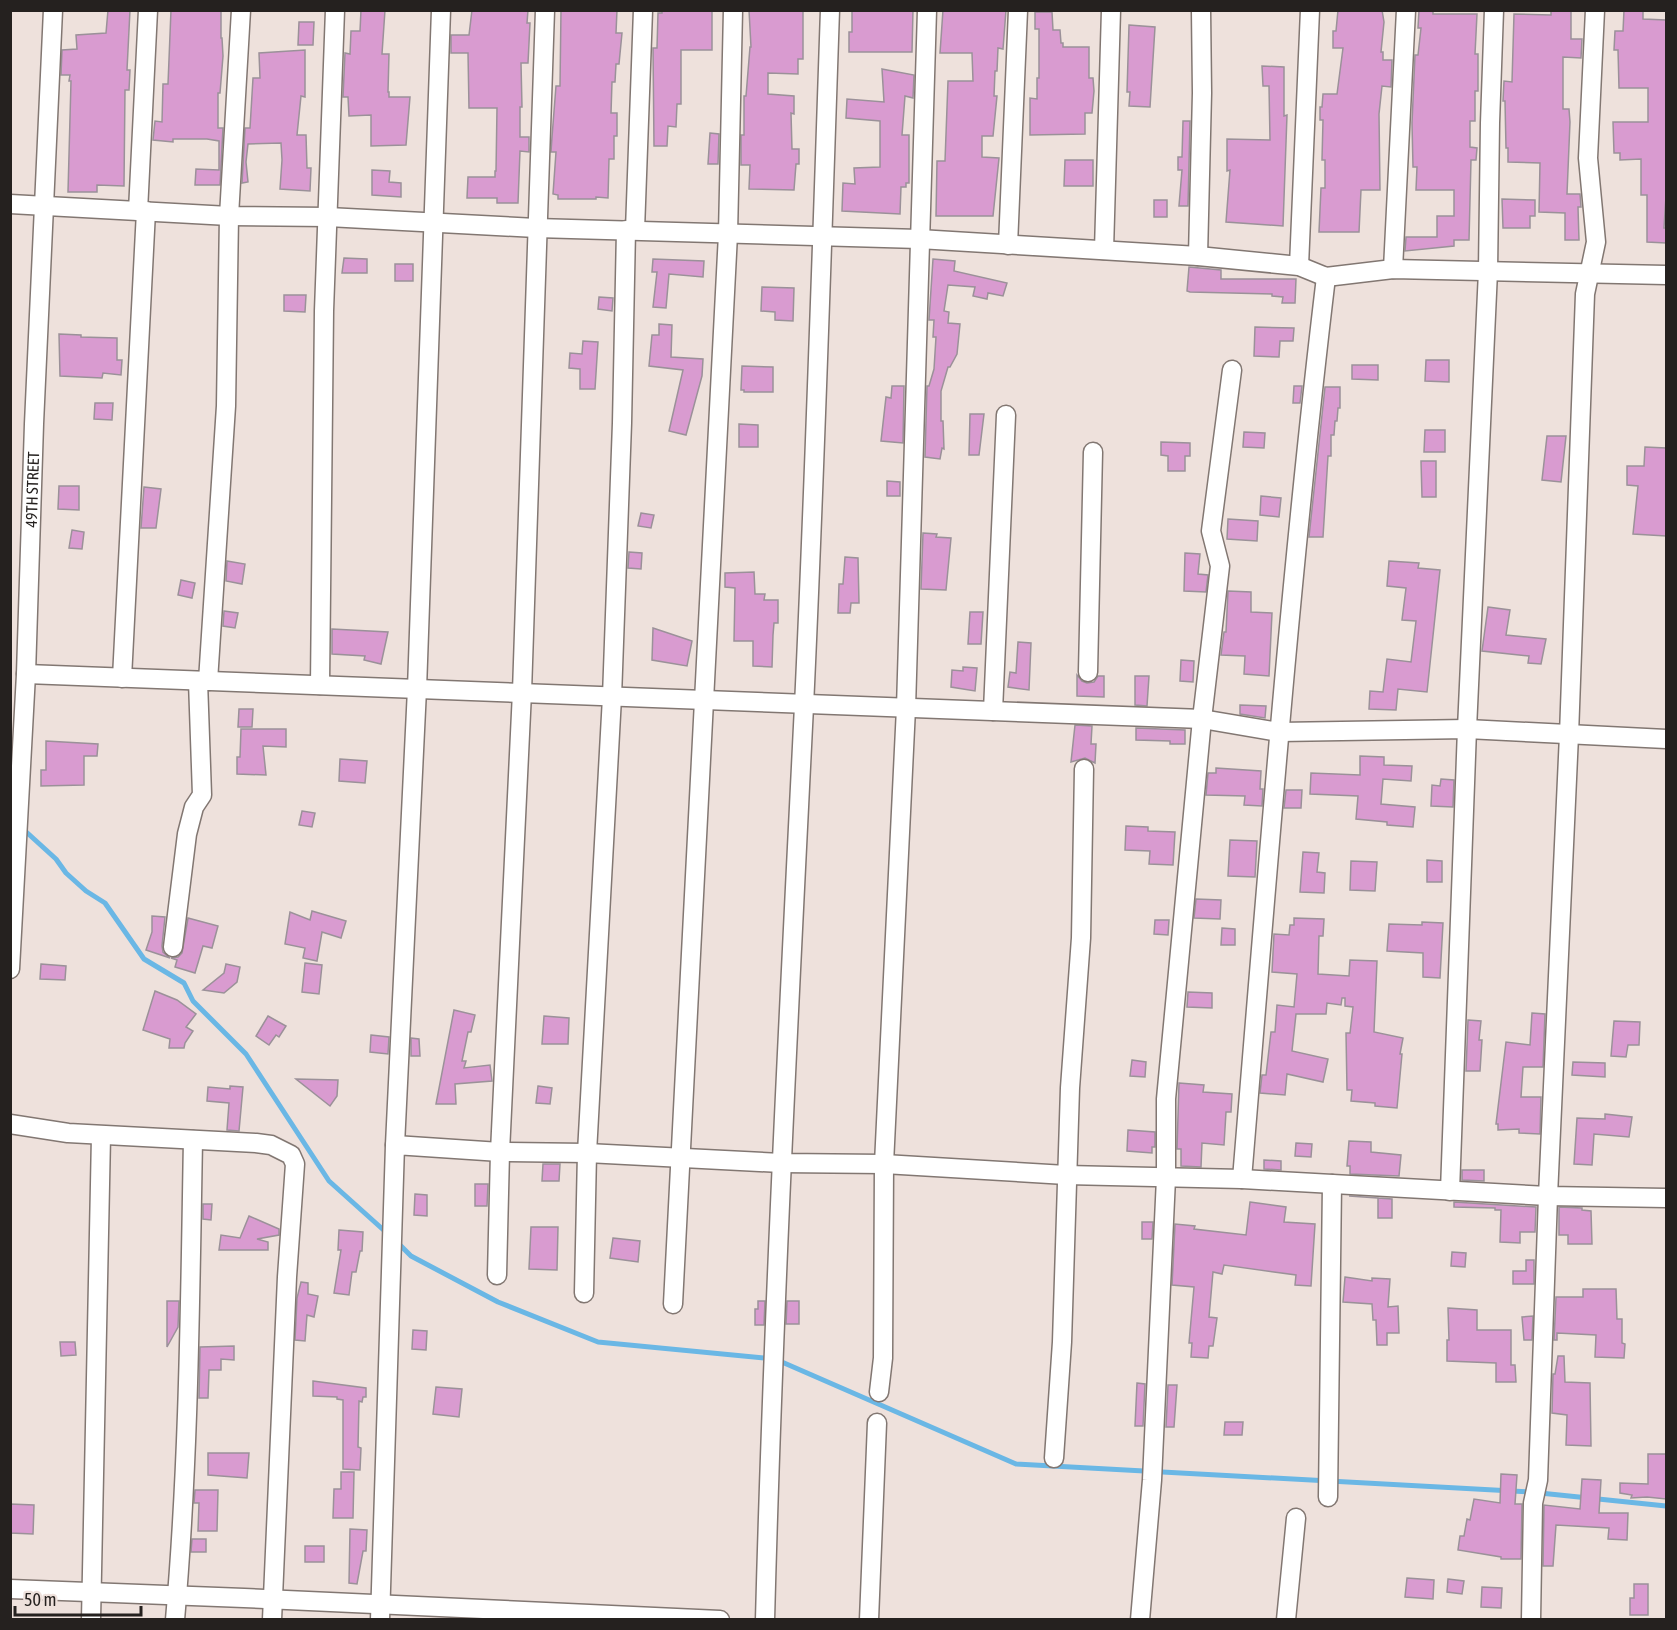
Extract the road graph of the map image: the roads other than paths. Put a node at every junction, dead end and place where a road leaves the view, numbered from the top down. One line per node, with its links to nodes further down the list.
1 (53, 10): 19 (street, 49TH STREET)
2 (148, 10): 20 (street)
3 (241, 10): 21 (street)
4 (335, 10): 22 (street)
5 (441, 10): 23 (street)
6 (545, 10): 24 (street)
7 (643, 10): 25 (street)
8 (733, 10): 26 (street)
9 (830, 10): 27 (street)
10 (927, 10): 28 (street)
11 (1018, 10): 29 (street)
12 (1112, 10): 30 (street)
13 (1201, 10): 31 (street)
14 (1310, 10): 32 (street)
15 (1406, 10): 33 (street)
16 (1494, 10): 34 (street)
17 (1595, 10): 35 (street)
18 (10, 204): 19 (street)
19 (43, 206): 20 (street); 42 (street, 49TH STREET)
20 (142, 211): 21 (street); 43 (street)
21 (229, 216): 22 (street); 44 (street)
22 (328, 217): 23 (street); 45 (street)
23 (433, 224): 24 (street); 46 (street)
24 (536, 228): 25 (street); 47 (street)
25 (630, 230): 26 (street); 48 (street)
26 (728, 234): 27 (street); 49 (street)
27 (823, 235): 28 (street); 50 (street)
28 (919, 239): 29 (street); 51 (street)
29 (1008, 245): 30 (street)
30 (1104, 250): 31 (street)
31 (1198, 256): 32 (street)
32 (1299, 266): 37 (street)
33 (1393, 269): 34 (street); 37 (street)
34 (1488, 271): 35 (street); 54 (street)
35 (1590, 273): 36 (street); 56 (street)
36 (1666, 275)
37 (1326, 277): 55 (street)
38 (1232, 370): 53 (street)
39 (1006, 415): 52 (street)
40 (1093, 452): 41 (street)
41 (1088, 672)
42 (26, 674): 43 (street); 59 (street, 49TH STREET)
43 (122, 678): 44 (street)
44 (203, 681): 45 (street); 60 (street)
45 (320, 685): 46 (street)
46 (417, 689): 47 (street); 65 (street)
47 (522, 692): 48 (street); 66 (street)
48 (612, 697): 49 (street); 67 (street)
49 (704, 700): 50 (street); 68 (street)
50 (804, 704): 51 (street); 69 (street)
51 (906, 708): 52 (street); 70 (street)
52 (993, 711): 53 (street)
53 (1202, 719): 55 (street); 72 (street)
54 (1467, 729): 55 (street); 56 (street); 75 (street)
55 (1279, 732): 73 (street)
56 (1569, 735): 57 (street); 76 (street)
57 (1666, 739)
58 (1084, 769): 71 (street)
59 (16, 795): 61 (street, 49TH STREET)
60 (173, 947)
61 (11, 968)
62 (10, 1124): 63 (street)
63 (101, 1136): 64 (street); 87 (street)
64 (193, 1140): 88 (street); 89 (street)
65 (395, 1145): 66 (street); 90 (street)
66 (500, 1152): 67 (street); 78 (street)
67 (587, 1153): 68 (street); 79 (street)
68 (681, 1158): 69 (street); 80 (street)
69 (780, 1163): 70 (street); 97 (street)
70 (884, 1164): 71 (street); 81 (street)
71 (1066, 1174): 72 (street); 83 (street)
72 (1166, 1178): 73 (street); 99 (street)
73 (1242, 1179): 74 (street)
74 (1332, 1184): 75 (street); 84 (street)
75 (1450, 1191): 76 (street)
76 (1548, 1196): 77 (street); 101 (street)
77 (1666, 1198)
78 (496, 1275)
79 (584, 1293)
80 (673, 1304)
81 (879, 1392)
82 (877, 1423): 98 (street)
83 (1054, 1458)
84 (1328, 1497)
85 (1296, 1518): 100 (street)
86 (10, 1589): 87 (street)
87 (93, 1592): 88 (street); 93 (street)
88 (177, 1595): 89 (street); 94 (street)
89 (272, 1599): 90 (street); 95 (street)
90 (380, 1612): 91 (street)
91 (507, 1614): 92 (street)
92 (635, 1617): 96 (street)
93 (91, 1620)
94 (175, 1620)
95 (272, 1620)
96 (720, 1620)
97 (765, 1620)
98 (870, 1620)
99 (1140, 1620)
100 (1286, 1620)
101 (1531, 1620)

